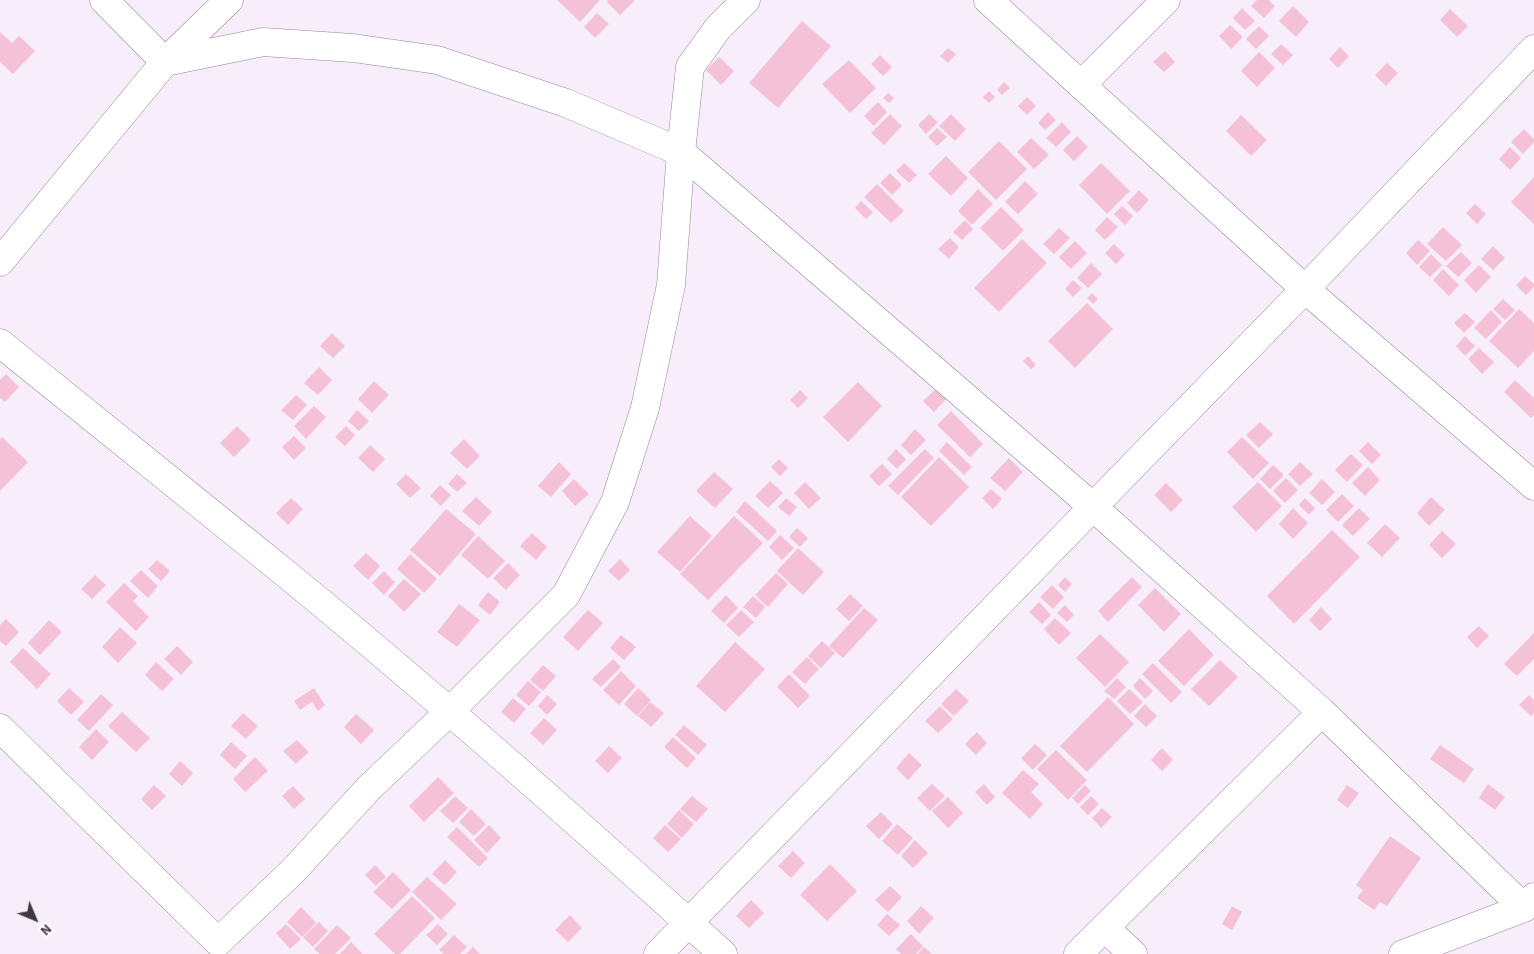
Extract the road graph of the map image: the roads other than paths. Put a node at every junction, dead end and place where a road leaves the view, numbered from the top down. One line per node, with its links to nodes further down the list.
1 (104, 0): 7 (street)
2 (229, 0): 7 (street)
3 (746, 0): 9 (street)
4 (988, 0): 8 (street)
5 (1166, 0): 8 (street)
6 (1534, 49): 11 (street)
7 (165, 62): 9 (street); 10 (street)
8 (1081, 85): 11 (street)
9 (681, 152): 14 (street); 15 (street)
10 (0, 262)
11 (1305, 289): 13 (street); 14 (street)
12 (0, 343): 15 (street)
13 (1534, 486)
14 (1092, 506): 16 (street); 19 (street)
15 (449, 712): 19 (street); 21 (street)
16 (1322, 712): 18 (street); 20 (street)
17 (2, 734): 21 (street)
18 (1529, 902): 26 (street)
19 (689, 923): 22 (street); 23 (street)
20 (1104, 928): 24 (street); 25 (street)
21 (211, 948)
22 (658, 954)
23 (723, 954)
24 (1078, 954)
25 (1133, 954)
26 (1403, 954)

